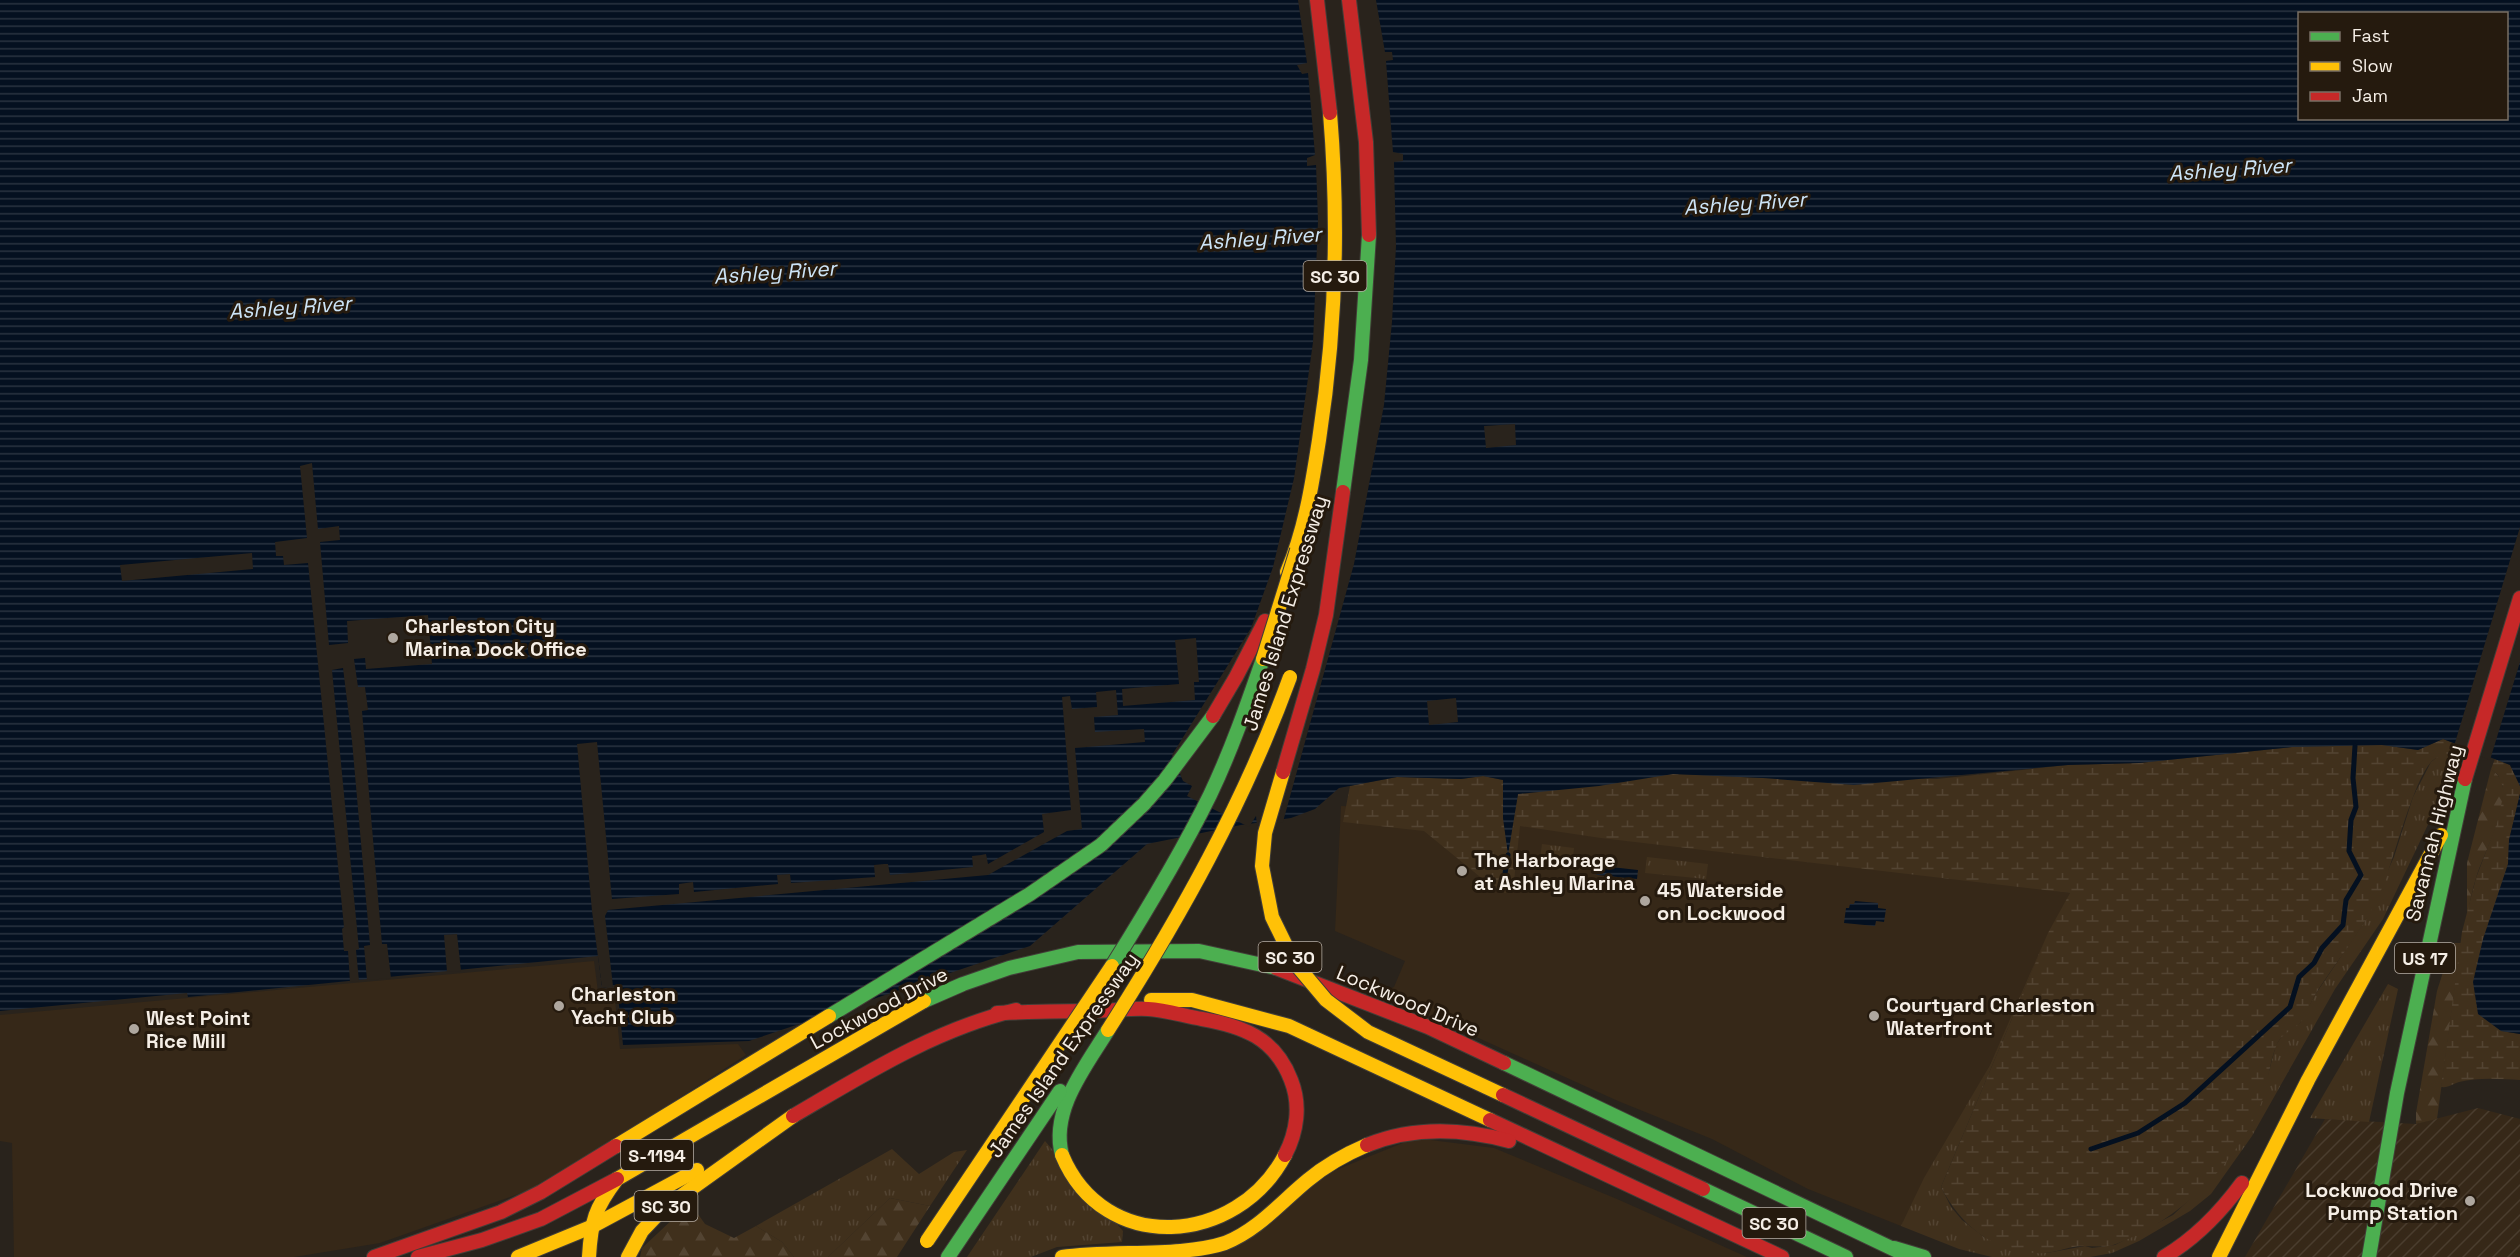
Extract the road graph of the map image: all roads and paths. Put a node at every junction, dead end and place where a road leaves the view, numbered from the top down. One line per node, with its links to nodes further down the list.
1 (1317, 0): 4 (main road, James Island Expressway / SC 30)
2 (1349, 0): 3 (main road, James Island Expressway / SC 30)
3 (1343, 492): 5 (main road, James Island Expressway / SC 30, bridge); 27 (main road, SC 30, bridge)
4 (1297, 550): 17 (main road, James Island Expressway / SC 30, bridge); 19 (main road, bridge)
5 (1315, 593)
6 (2520, 598): 8 (main road, Savannah Highway / US 17)
7 (1296, 659): 10 (main road, James Island Expressway, bridge)
8 (2460, 798): 11 (main road); 32 (main road, Savannah Highway / US 17)
9 (997, 1013): 10 (main road, bridge); 13 (main road, SC 30); 14 (main road, SC 30, bridge)
10 (1108, 1030): 24 (main road, James Island Expressway)
11 (2288, 1117): 30 (main road); 31 (main road)
12 (697, 1132): 15 (main road, Lockwood Drive / S-1194); 18 (main road, Lockwood Drive / SC 30, bridge)
13 (717, 1165): 16 (main road, S-1194); 23 (main road, SC 30)
14 (1609, 1175): 25 (main road); 26 (main road, SC 30)
15 (617, 1179): 16 (main road); 20 (main road, Lockwood Drive / S-1194)
16 (591, 1227): 21 (main road, S-1194); 22 (main road)
17 (925, 1245)
18 (1894, 1248): 28 (main road, Lockwood Drive / SC 30); 29 (main road)
19 (374, 1257)
20 (418, 1257)
21 (518, 1257)
22 (589, 1257)
23 (628, 1257)
24 (948, 1257)
25 (1062, 1257)
26 (1782, 1257)
27 (1846, 1257)
28 (1910, 1257)
29 (1924, 1257)
30 (2163, 1257)
31 (2218, 1257)
32 (2369, 1257)

